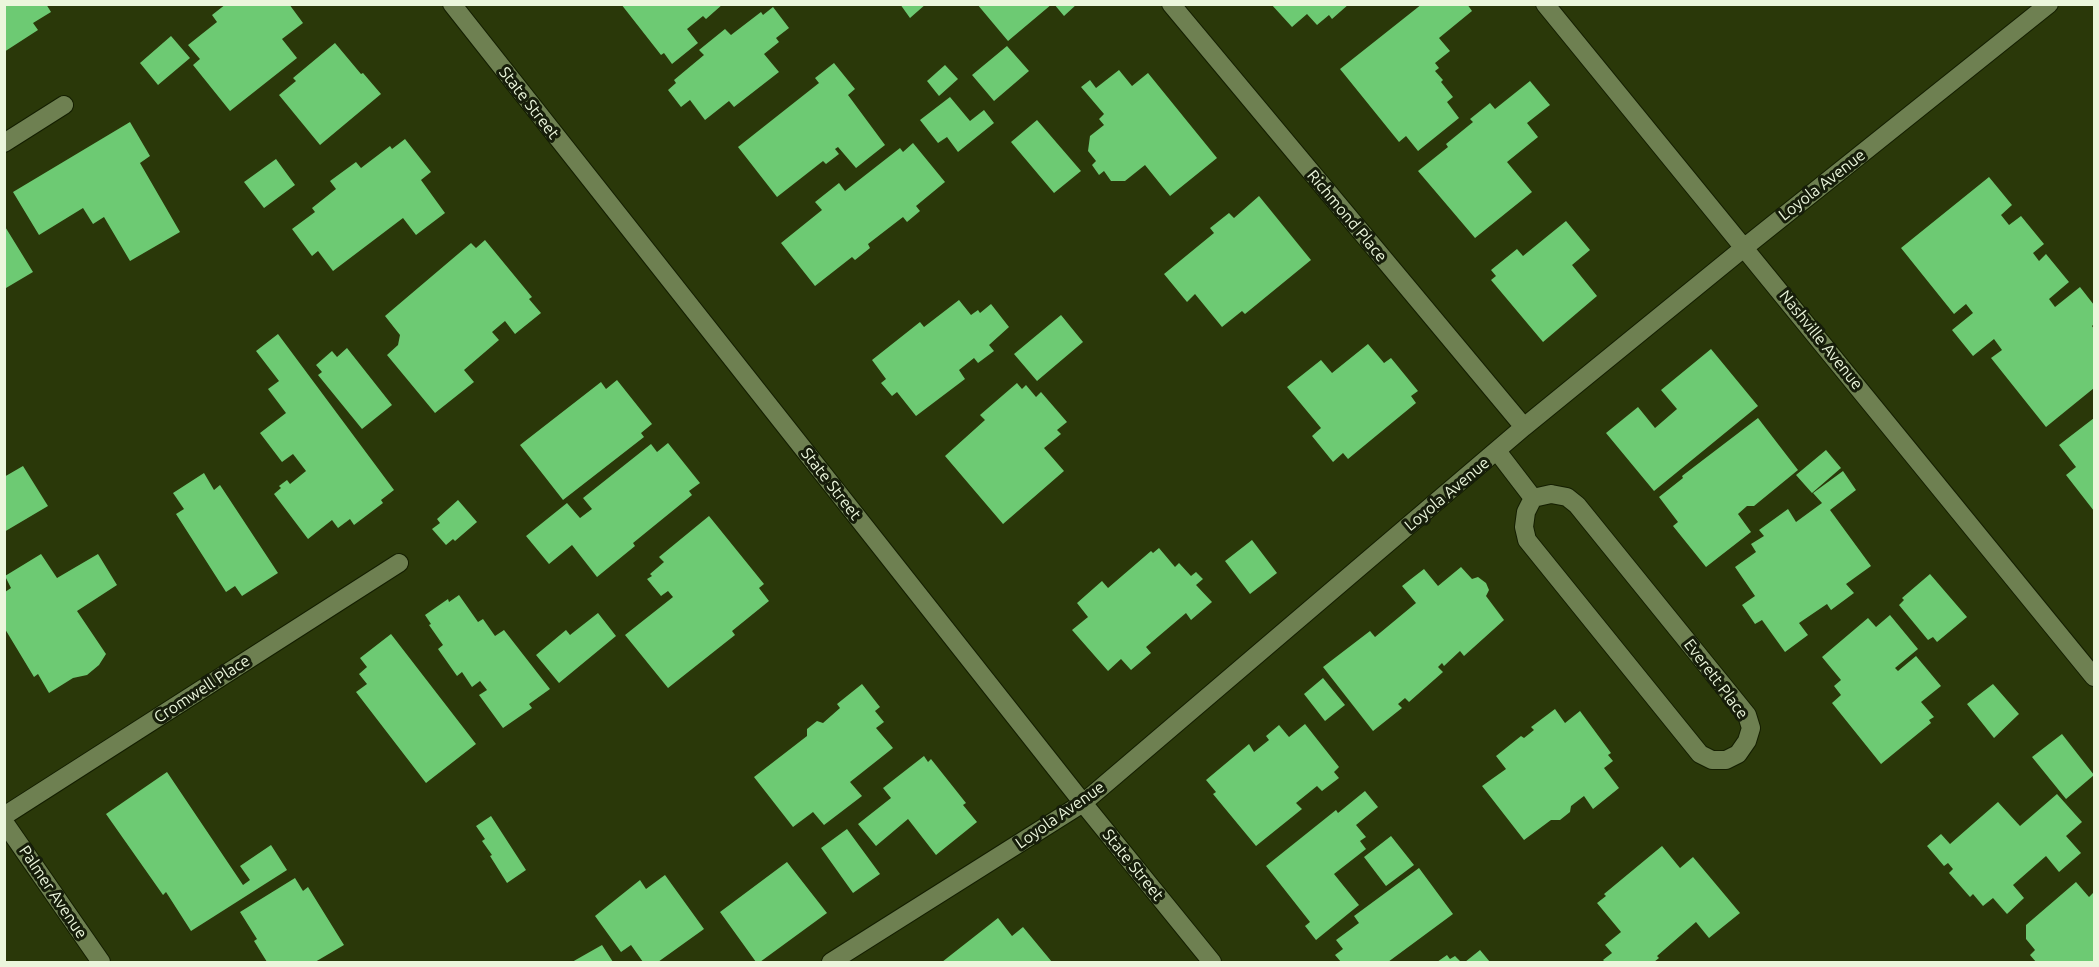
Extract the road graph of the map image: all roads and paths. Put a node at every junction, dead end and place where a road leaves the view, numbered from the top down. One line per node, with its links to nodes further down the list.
1 (452, 4): 13 (street, State Street)
2 (1171, 4): 8 (street, Richmond Place)
3 (1545, 4): 7 (street, Nashville Avenue)
4 (2049, 4): 7 (street, Loyola Avenue)
5 (64, 105): 6 (street)
6 (4, 143)
7 (1744, 247): 8 (street, Loyola Avenue); 12 (street, Nashville Avenue)
8 (1524, 427): 9 (street, Loyola Avenue)
9 (1497, 451): 10 (street); 13 (street, Loyola Avenue)
10 (1533, 498): 10 (street, Everett Place)
11 (399, 563): 14 (street, Cromwell Place)
12 (2094, 677)
13 (1083, 803): 17 (street, Loyola Avenue); 18 (street, State Street)
14 (4, 816)
15 (4, 822): 16 (street, Palmer Avenue)
16 (101, 963)
17 (831, 963)
18 (1212, 963)

